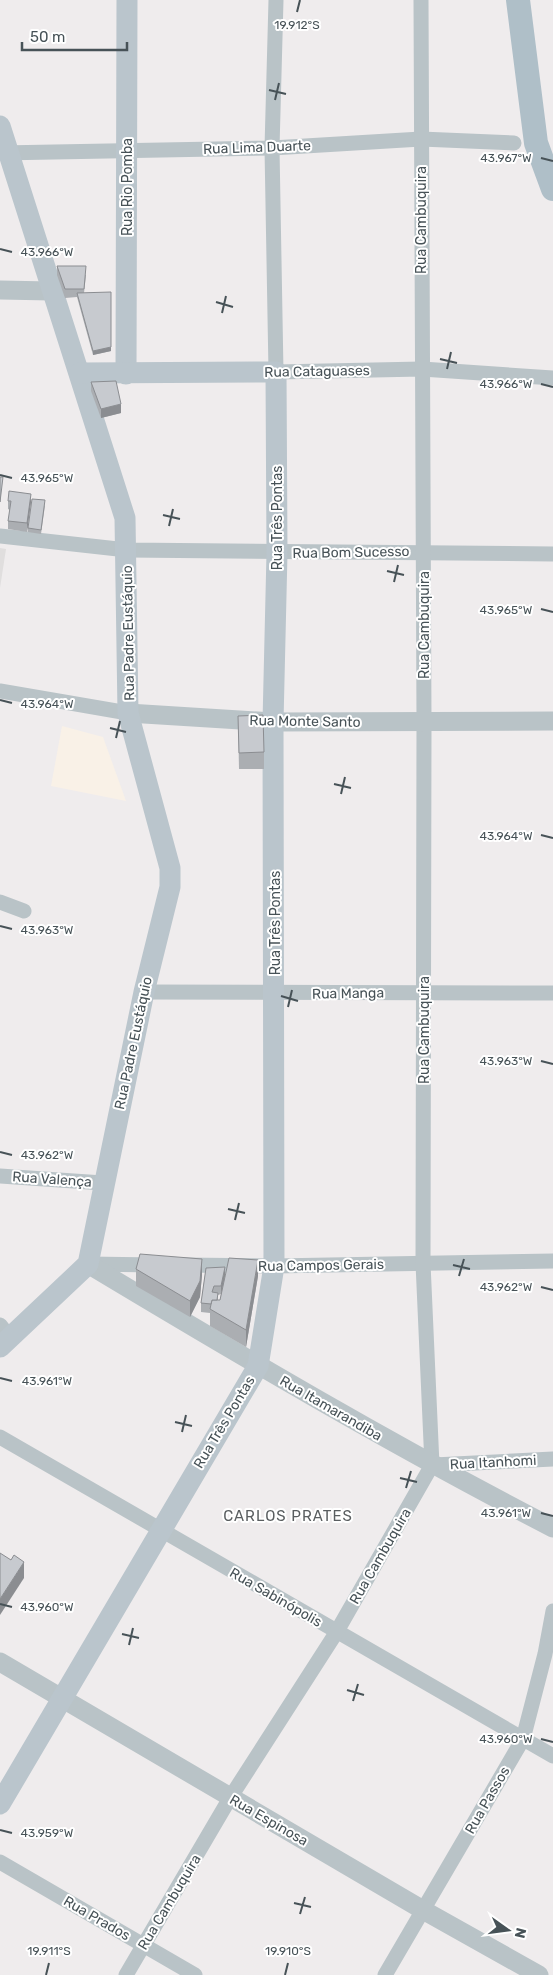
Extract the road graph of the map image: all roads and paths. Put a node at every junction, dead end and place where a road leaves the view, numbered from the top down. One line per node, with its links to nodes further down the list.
1 (127, 0): 9 (main road, Rua Rio Pomba)
2 (276, 0): 8 (street, Rua Três Pontas)
3 (421, 0): 6 (street, Rua Cambuquira)
4 (518, 0): 11 (main road)
5 (0, 126): 10 (main road, Rua Padre Eustáquio)
6 (421, 139): 7 (street, Rua Lima Duarte); 8 (street, Rua Lima Duarte); 14 (street, Rua Cambuquira)
7 (514, 143)
8 (272, 148): 9 (street, Rua Lima Duarte); 15 (street, Rua Três Pontas)
9 (128, 151): 10 (street, Rua Lima Duarte); 17 (main road, Rua Rio Pomba)
10 (5, 153): 13 (main road, Rua Padre Eustáquio)
11 (553, 189)
12 (0, 290): 13 (street)
13 (51, 290): 16 (main road, Rua Padre Eustáquio)
14 (422, 369): 15 (street, Rua Cataguases); 18 (street, Rua Cataguases); 21 (street, Rua Cambuquira)
15 (276, 372): 17 (main road, Rua Cataguases); 22 (main road, Rua Três Pontas)
16 (80, 373): 17 (main road, Rua Cataguases); 20 (main road, Rua Padre Eustáquio)
17 (126, 374)
18 (553, 378)
19 (0, 536): 20 (street, Rua Bom Sucesso)
20 (127, 550): 22 (street, Rua Bom Sucesso); 25 (main road, Rua Padre Eustáquio)
21 (424, 551): 22 (street, Rua Bom Sucesso); 23 (street, Rua Bom Sucesso); 28 (street, Rua Cambuquira)
22 (277, 553): 27 (main road, Rua Três Pontas)
23 (553, 554)
24 (0, 691): 25 (street, Rua Monte Santo)
25 (128, 713): 27 (street, Rua Monte Santo); 31 (main road, Rua Padre Eustáquio)
26 (553, 721): 28 (street, Rua Monte Santo)
27 (273, 722): 28 (street, Rua Monte Santo); 34 (main road, Rua Três Pontas)
28 (424, 722): 32 (street, Rua Cambuquira)
29 (0, 902): 30 (street)
30 (24, 911)
31 (144, 992): 34 (street, Rua Manga); 36 (main road, Rua Padre Eustáquio)
32 (424, 992): 33 (street, Rua Manga); 34 (street, Rua Manga); 38 (street, Rua Cambuquira)
33 (553, 993)
34 (275, 994): 40 (main road, Rua Três Pontas)
35 (0, 1176): 36 (street, Rua Valença)
36 (104, 1183): 39 (main road, Rua Padre Eustáquio)
37 (553, 1261): 38 (street, Rua Campos Gerais)
38 (423, 1263): 40 (street, Rua Campos Gerais); 45 (street, Rua Cambuquira)
39 (88, 1264): 40 (street, Rua Campos Gerais); 41 (main road); 42 (street, Rua Itamarandiba)
40 (274, 1266): 42 (main road, Rua Três Pontas)
41 (4, 1337)
42 (258, 1366): 45 (street, Rua Itamarandiba); 47 (main road, Rua Três Pontas)
43 (0, 1437): 47 (street, Rua Sabinópolis)
44 (553, 1459): 45 (street, Rua Itanhomi)
45 (432, 1465): 46 (street, Rua Itamarandiba); 49 (street, Rua Cambuquira)
46 (553, 1528)
47 (160, 1530): 49 (street, Rua Sabinópolis); 51 (main road, Rua Três Pontas)
48 (553, 1611): 52 (street, Rua Passos)
49 (336, 1632): 52 (street, Rua Sabinópolis); 54 (street, Rua Cambuquira)
50 (0, 1662): 51 (street, Rua Espinosa)
51 (61, 1698): 54 (street, Rua Espinosa); 55 (main road, Rua Três Pontas)
52 (523, 1739): 53 (street, Rua Sabinópolis); 57 (street, Rua Passos)
53 (553, 1756)
54 (230, 1798): 57 (street, Rua Espinosa); 58 (street, Rua Cambuquira)
55 (0, 1804)
56 (0, 1862): 58 (street, Rua Prados)
57 (423, 1910): 61 (street, Rua Passos); 62 (street, Rua Espinosa)
58 (144, 1945): 59 (street, Rua Cambuquira); 60 (street, Rua Prados)
59 (126, 1975)
60 (195, 1975)
61 (385, 1975)
62 (539, 1975)

